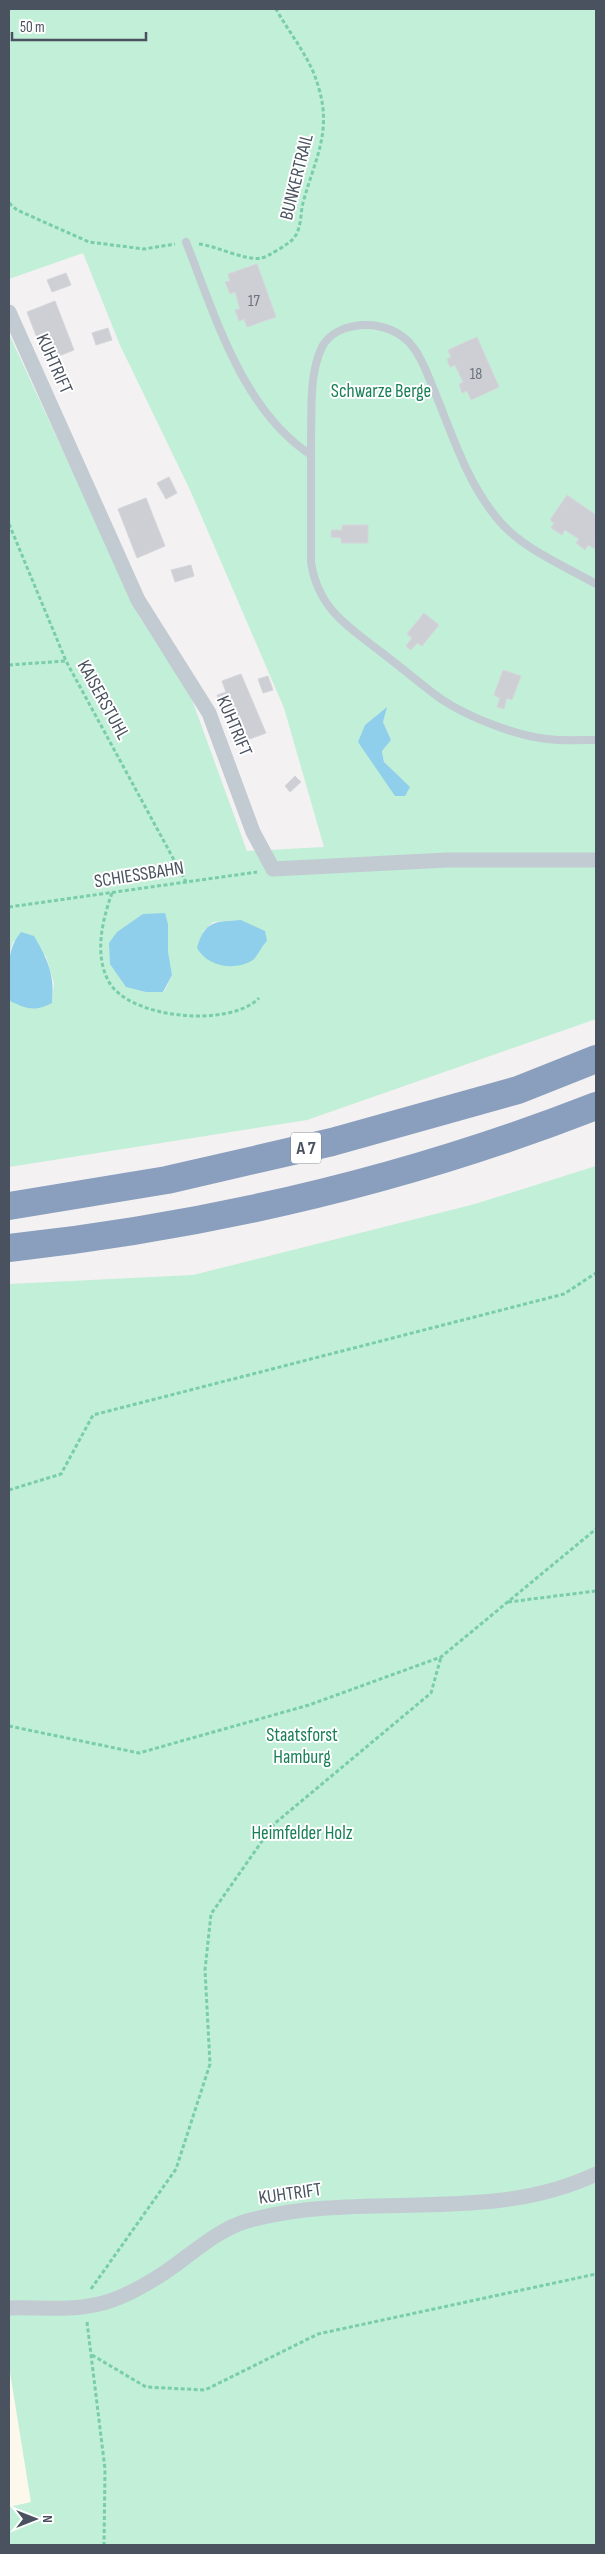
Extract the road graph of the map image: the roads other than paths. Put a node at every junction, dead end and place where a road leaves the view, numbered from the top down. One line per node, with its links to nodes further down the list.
1 (186, 242): 3 (lane)
2 (9, 312): 6 (street, KUHTRIFT)
3 (311, 455): 4 (lane); 5 (lane)
4 (596, 584)
5 (596, 740)
6 (596, 860)
7 (596, 1059): 11 (highway, A 7)
8 (596, 1106): 10 (highway, A 7)
9 (596, 1122): 10 (highway)
10 (527, 1133): 12 (highway, A 7)
11 (9, 1206)
12 (9, 1248)
13 (596, 2174): 14 (street, KUHTRIFT)
14 (9, 2308)

